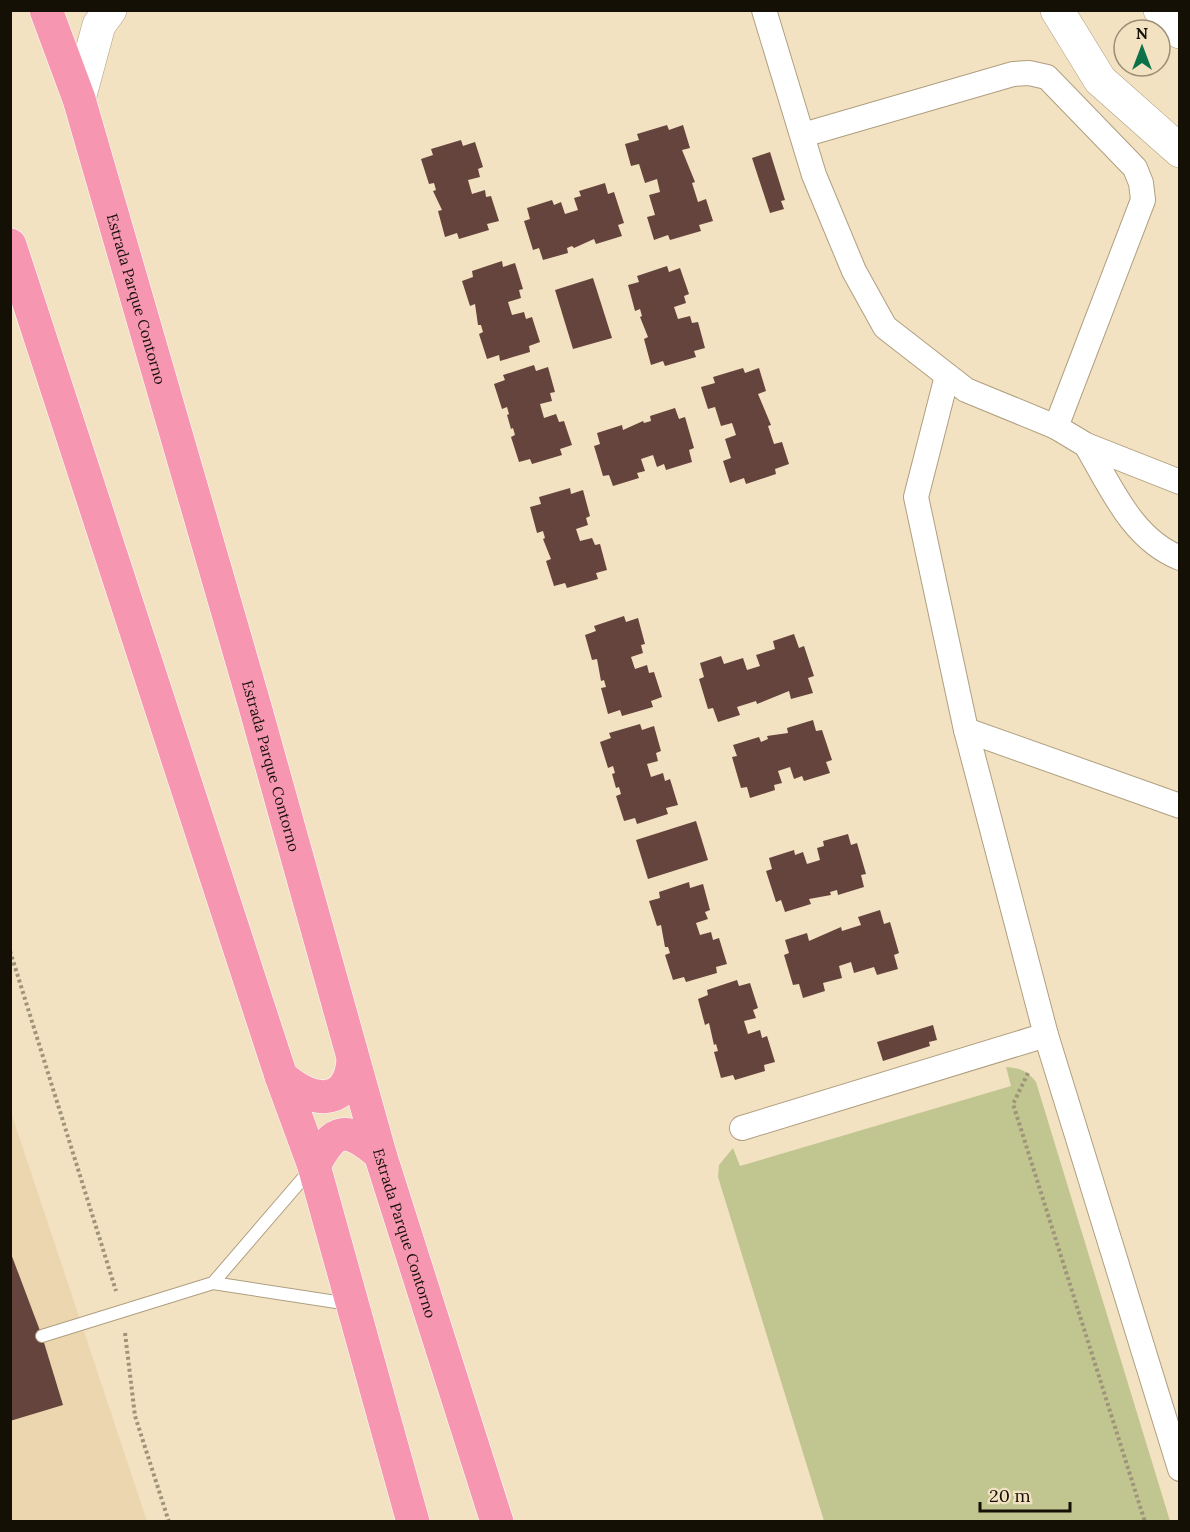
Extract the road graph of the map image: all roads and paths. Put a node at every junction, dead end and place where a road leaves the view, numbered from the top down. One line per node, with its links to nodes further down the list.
1 (46, 10): 7 (highway, Estrada Parque Contorno)
2 (110, 10): 7 (main road)
3 (764, 10): 8 (street)
4 (1057, 10): 9 (main road)
5 (1160, 10): 6 (main road)
6 (1179, 32)
7 (79, 99): 20 (highway, Estrada Parque Contorno)
8 (802, 135): 11 (street); 12 (street)
9 (1179, 151)
10 (10, 245): 21 (highway)
11 (947, 376): 12 (street); 16 (street)
12 (1056, 427): 13 (street)
13 (1086, 445): 14 (street); 15 (street)
14 (1179, 482)
15 (1179, 558)
16 (966, 730): 17 (street); 19 (street)
17 (1179, 806)
18 (10, 951): 27 (path)
19 (1046, 1035): 22 (street); 29 (street); 33 (path)
20 (353, 1060): 21 (highway); 23 (highway, Estrada Parque Contorno)
21 (281, 1076): 24 (highway)
22 (742, 1128)
23 (380, 1154): 24 (highway); 32 (highway, Estrada Parque Contorno)
24 (314, 1166): 25 (lane); 26 (highway)
25 (213, 1283): 26 (lane); 27 (lane)
26 (353, 1305): 31 (highway)
27 (123, 1311): 28 (lane); 30 (path)
28 (42, 1336)
29 (1179, 1469)
30 (169, 1521)
31 (413, 1521)
32 (497, 1521)
33 (1145, 1521)

